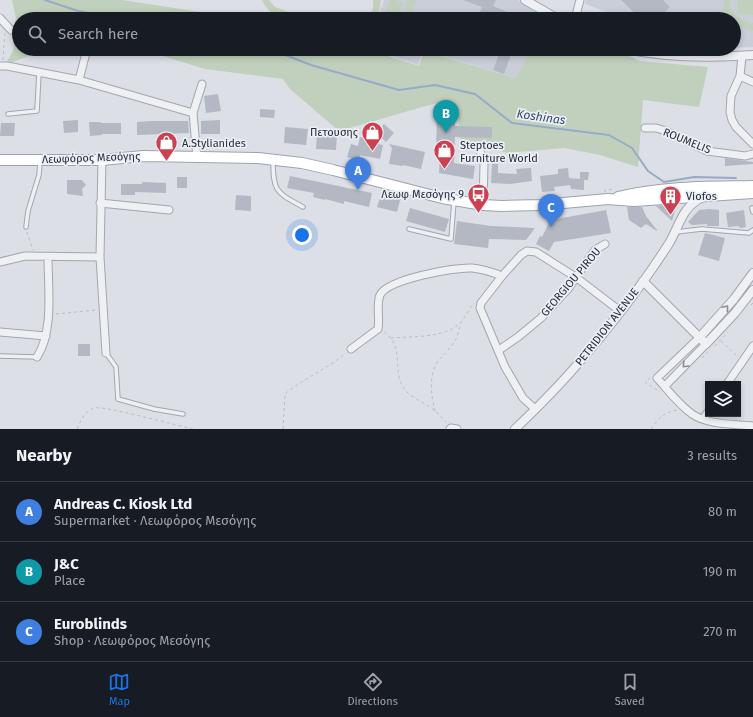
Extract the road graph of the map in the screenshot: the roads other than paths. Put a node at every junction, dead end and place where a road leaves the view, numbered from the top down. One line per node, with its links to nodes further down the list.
1 (525, 0): 3 (street)
2 (580, 0): 4 (street)
3 (546, 12)
4 (577, 12)
5 (0, 18): 6 (street)
6 (8, 27)
7 (753, 55): 10 (street)
8 (85, 56): 14 (street)
9 (664, 56): 10 (street)
10 (742, 56): 13 (street)
11 (1, 66): 12 (street)
12 (39, 73): 14 (street); 18 (lane)
13 (740, 76): 15 (street); 20 (street)
14 (79, 80): 17 (street)
15 (753, 82)
16 (202, 84): 17 (street)
17 (192, 113): 23 (street)
18 (8, 114)
19 (645, 128): 22 (street, ROUMELIS)
20 (753, 144)
21 (480, 151): 35 (street)
22 (753, 154)
23 (197, 158): 24 (main road, Λεωφόρος Μεσόγης); 26 (main road, Λεωφόρος Μεσόγης)
24 (273, 159): 33 (main road, Λεωφόρος Μεσόγης); 36 (lane)
25 (0, 160): 27 (main road, Λεωφόρος Μεσόγης)
26 (102, 160): 27 (main road, Λεωφόρος Μεσόγης); 34 (street)
27 (40, 161): 41 (lane)
28 (753, 186): 32 (main road, Λεωφόρος Μεσόγης)
29 (753, 193): 30 (main road, Λεωφόρος Μεσόγης)
30 (716, 195): 31 (main road, Λεωφόρος Μεσόγης); 40 (street, PETRIDION AVENUE)
31 (670, 198): 32 (main road, Λεωφόρος Μεσόγης); 40 (street)
32 (608, 199): 35 (main road, Λεωφόρος Μεσόγης)
33 (454, 200): 35 (main road, Λεωφόρος Μεσόγης); 42 (lane)
34 (100, 203): 38 (street); 47 (street)
35 (482, 205)
36 (303, 206)
37 (752, 208): 39 (lane)
38 (169, 210)
39 (753, 212)
40 (684, 213): 44 (street, PETRIDION AVENUE)
41 (26, 227)
42 (410, 229)
43 (753, 230): 44 (lane)
44 (676, 232): 52 (street, PETRIDION AVENUE)
45 (605, 244): 51 (street, GEORGIOU PIROU)
46 (48, 257): 47 (street); 48 (street); 56 (street)
47 (100, 257): 62 (street)
48 (0, 262)
49 (753, 273): 57 (street, one-way to 49)
50 (502, 276): 51 (street); 60 (street); 61 (street)
51 (577, 278): 54 (street); 61 (street, GEORGIOU PIROU)
52 (643, 281): 54 (street, PETRIDION AVENUE); 57 (street)
53 (753, 290): 58 (street)
54 (620, 311): 67 (street, PETRIDION AVENUE)
55 (0, 332): 56 (street)
56 (46, 336): 64 (street)
57 (700, 337): 58 (street); 66 (street)
58 (706, 344): 66 (street, one-way to 66)
59 (753, 346): 65 (street)
60 (351, 349)
61 (499, 350): 67 (street)
62 (106, 353): 68 (lane)
63 (0, 356): 64 (lane)
64 (36, 357)
65 (729, 381)
66 (663, 390): 70 (street)
67 (535, 409): 72 (street, PETRIDION AVENUE)
68 (183, 414)
69 (705, 416): 70 (street)
70 (703, 419): 71 (street)
71 (753, 426)
72 (515, 429)

